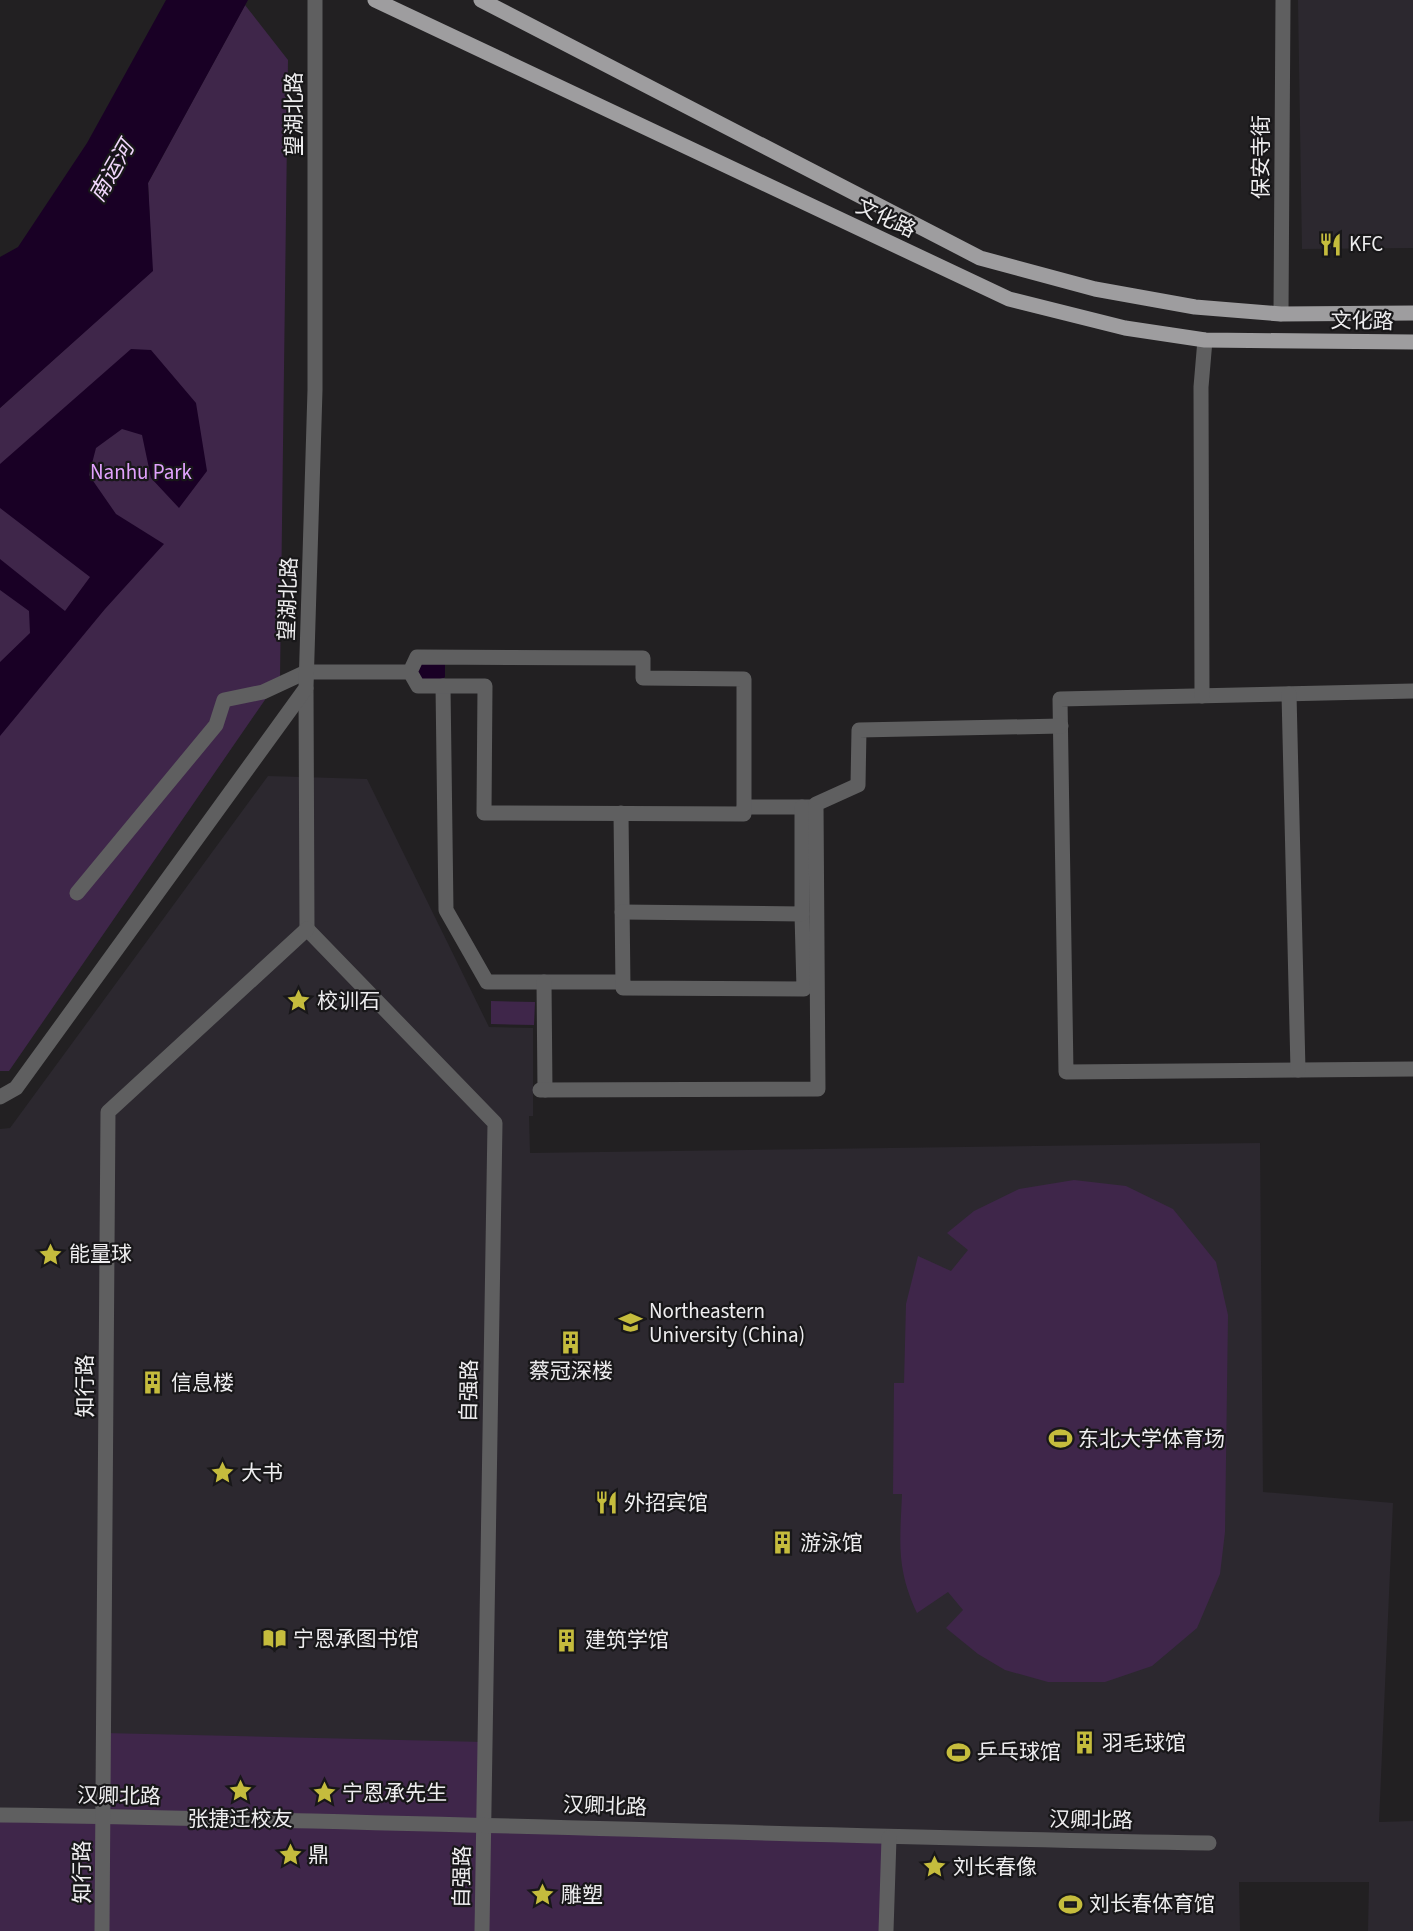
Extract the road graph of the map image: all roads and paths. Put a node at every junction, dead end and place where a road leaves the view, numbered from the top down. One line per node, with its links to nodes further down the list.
1 (315, 0): 11 (street, 望湖北路)
2 (375, 0): 7 (main road, 文化路)
3 (481, 0): 6 (main road, 文化路)
4 (1283, 0): 6 (street, 保安寺街)
5 (1413, 313): 6 (main road, 文化路)
6 (1281, 314)
7 (1205, 340): 8 (main road, 文化路); 16 (street)
8 (1413, 342)
9 (486, 658): 10 (street); 13 (street); 18 (street)
10 (410, 672): 11 (street); 12 (street)
11 (306, 680): 21 (street); 24 (street, 望湖北路); 29 (street)
12 (443, 686): 13 (street); 25 (street)
13 (485, 686): 20 (street)
14 (1413, 690): 15 (street)
15 (1289, 694): 16 (street); 27 (street)
16 (1202, 696): 17 (street)
17 (1061, 726): 19 (street); 27 (street)
18 (744, 807): 19 (street); 20 (street)
19 (809, 807): 23 (street); 25 (street)
20 (621, 813): 22 (street)
21 (77, 893)
22 (622, 912): 23 (street); 26 (street)
23 (802, 914): 26 (street)
24 (307, 929): 31 (street, 知行路); 32 (street, 自强路)
25 (544, 982): 26 (street)
26 (623, 982)
27 (1298, 1070): 28 (street)
28 (1413, 1070)
29 (0, 1097)
30 (0, 1815): 31 (street, 汉卿北路)
31 (103, 1816): 32 (street, 汉卿北路); 35 (street, 知行路)
32 (484, 1823): 33 (street, 汉卿北路); 36 (street, 自强路)
33 (889, 1838): 34 (street, 汉卿北路); 37 (street)
34 (1209, 1843)
35 (102, 1931)
36 (482, 1931)
37 (886, 1931)

